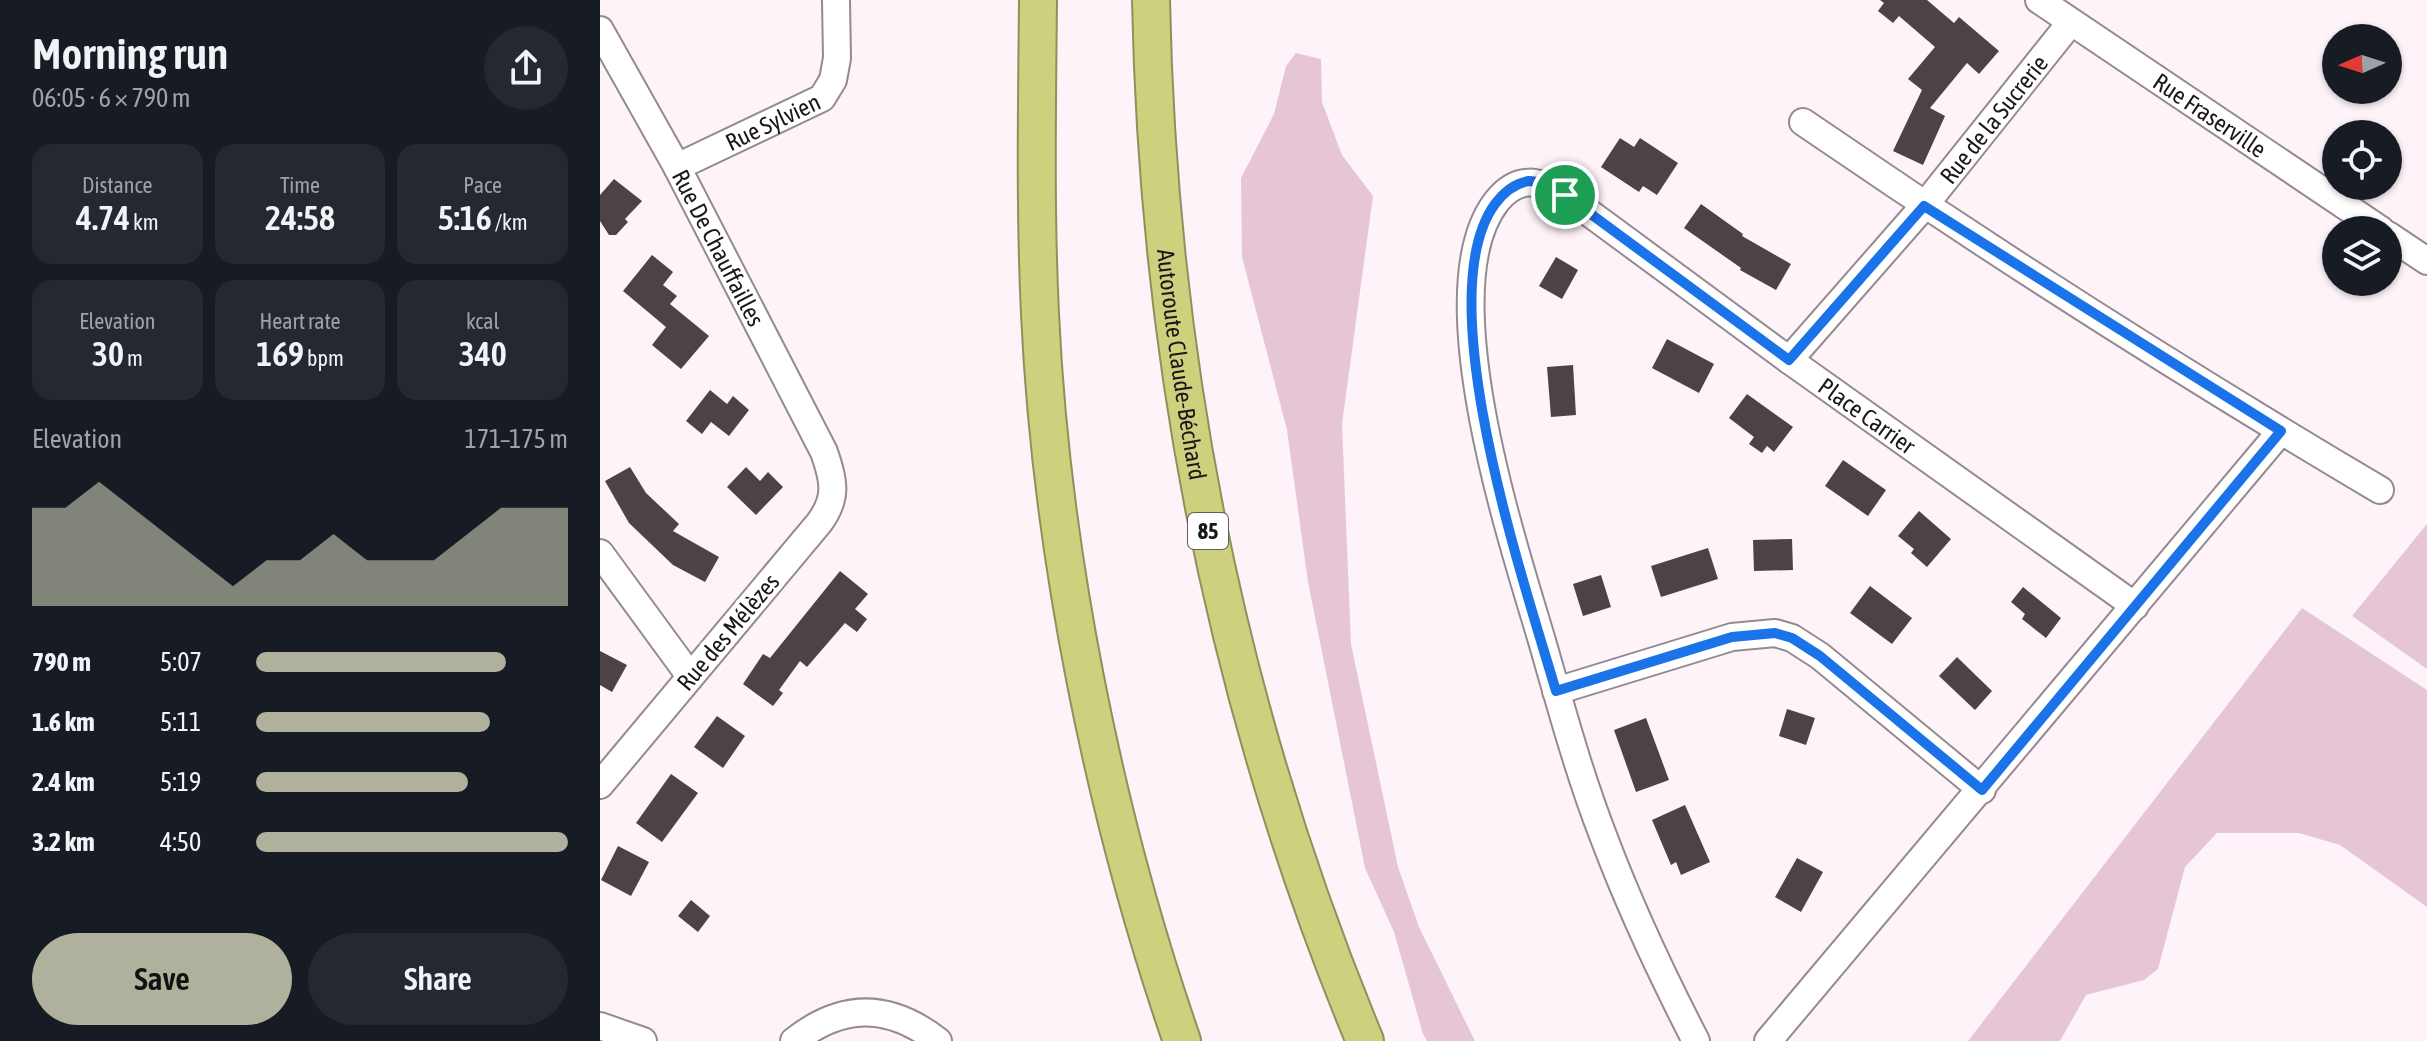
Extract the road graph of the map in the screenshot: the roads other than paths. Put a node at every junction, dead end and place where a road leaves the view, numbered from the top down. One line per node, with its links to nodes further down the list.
1 (836, 0): 9 (street, Rue Sylvien)
2 (1020, 0): 14 (highway)
3 (1038, 0): 14 (highway)
4 (1151, 0): 30 (highway, Autoroute Claude-Béchard / 85)
5 (2039, 0): 6 (street, Rue Fraserville)
6 (2071, 22): 10 (street, Rue de la Sucrerie); 11 (street, Rue Fraserville)
7 (600, 30): 9 (street, Rue De Chauffailles)
8 (1803, 122): 10 (street)
9 (677, 167): 17 (street, Rue De Chauffailles)
10 (1924, 206): 15 (street, Rue de la Sucrerie); 16 (street)
11 (2360, 216)
12 (2402, 244): 13 (street)
13 (2427, 261)
14 (1041, 335): 29 (highway)
15 (1789, 360): 20 (street, Place Carrier); 22 (street, Place Carrier)
16 (2281, 431): 18 (street); 20 (street)
17 (831, 469): 21 (street, Rue des Mélèzes)
18 (2380, 490)
19 (600, 553): 21 (street)
20 (2135, 606): 24 (street)
21 (690, 676): 23 (street, Rue des Mélèzes)
22 (1556, 691): 24 (street); 31 (street, Place Carrier)
23 (600, 785)
24 (1982, 790): 32 (street)
25 (600, 1026): 26 (street)
26 (643, 1041)
27 (794, 1041): 28 (street)
28 (938, 1041)
29 (1182, 1041)
30 (1365, 1041)
31 (1696, 1041)
32 (1768, 1041)

